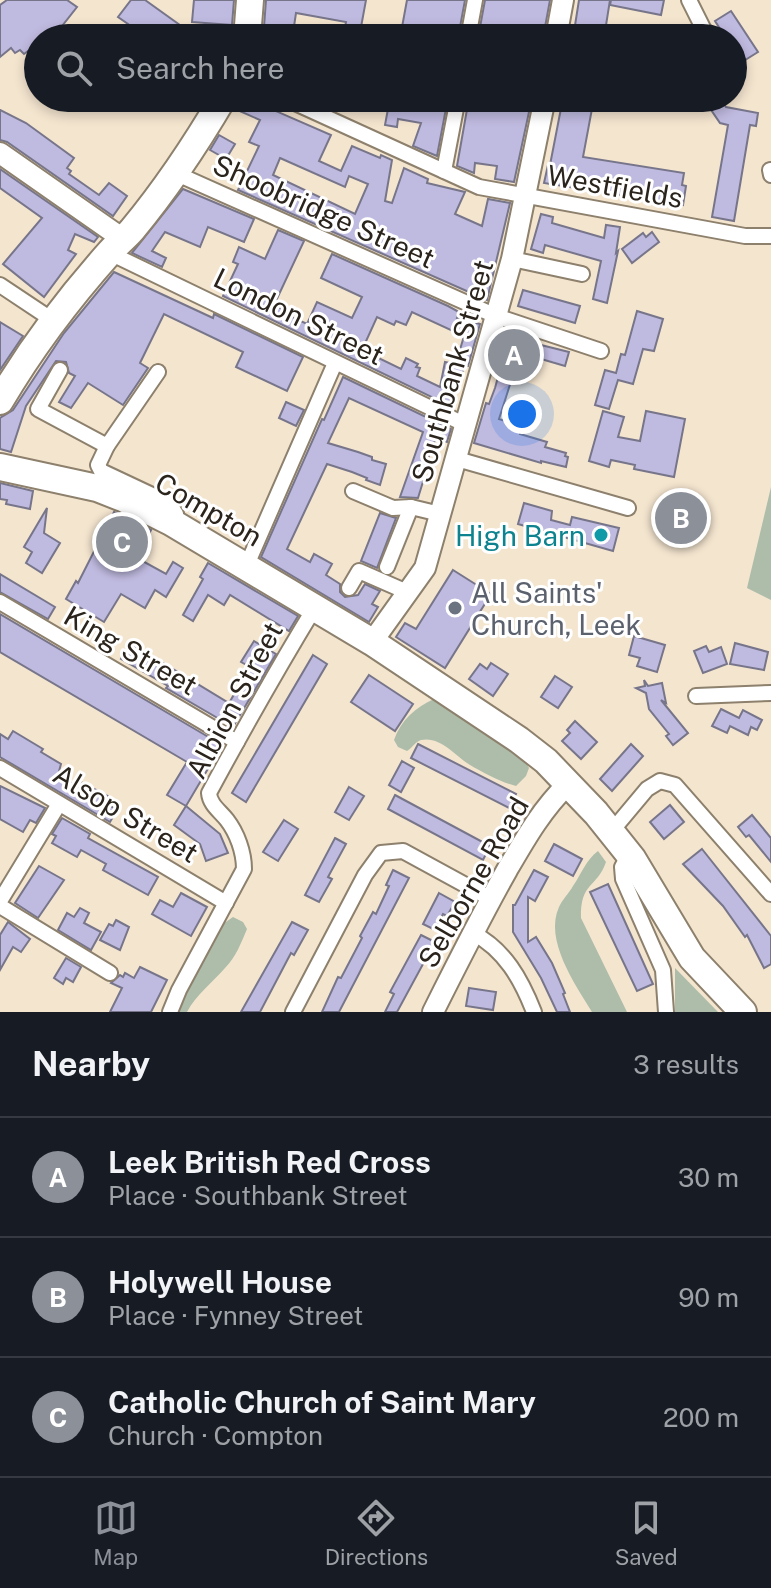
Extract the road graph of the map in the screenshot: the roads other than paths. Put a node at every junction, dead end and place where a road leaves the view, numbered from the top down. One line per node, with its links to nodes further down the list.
1 (250, 0): 5 (highway)
2 (475, 0): 6 (street)
3 (563, 0): 7 (street)
4 (689, 0): 8 (street)
5 (248, 24)
6 (471, 24)
7 (559, 24)
8 (701, 24)
9 (214, 112): 15 (highway)
10 (315, 112): 14 (street, Westfields)
11 (455, 112): 14 (street)
12 (542, 112): 16 (street, Southbank Street)
13 (0, 153): 18 (street)
14 (444, 171): 16 (street, Westfields)
15 (175, 173): 18 (highway); 22 (street, Shoobridge Street)
16 (527, 197): 17 (street, Westfields); 19 (street, Southbank Street)
17 (771, 236)
18 (117, 245): 23 (highway); 25 (street, London Street)
19 (512, 259): 20 (street); 22 (street, Southbank Street)
20 (582, 274)
21 (0, 285): 23 (street)
22 (496, 316): 24 (street, Shoobridge Street); 29 (street, Southbank Street)
23 (54, 321): 28 (highway)
24 (601, 351)
25 (335, 363): 29 (street, London Street); 38 (street)
26 (60, 370): 30 (street)
27 (158, 372): 30 (street)
28 (0, 401)
29 (466, 425): 31 (street, Southbank Street)
30 (107, 446): 37 (street)
31 (457, 459): 35 (street); 36 (street, Southbank Street)
32 (0, 467): 37 (highway, Compton)
33 (353, 491): 34 (street)
34 (411, 507): 36 (street); 39 (street)
35 (628, 508)
36 (440, 514): 41 (street, Southbank Street)
37 (171, 522): 38 (highway, Compton)
38 (246, 567): 43 (highway, Compton)
39 (387, 567)
40 (349, 588): 41 (street)
41 (407, 592): 44 (street, Southbank Street)
42 (0, 602): 47 (street, King Street)
43 (315, 607): 44 (highway, Compton); 47 (street, Albion Street)
44 (372, 642): 49 (highway, Compton)
45 (771, 693): 46 (street)
46 (696, 696)
47 (237, 742): 55 (street, Albion Street)
48 (0, 768): 50 (street, Alsop Street)
49 (568, 784): 51 (highway, Compton); 54 (street, Selborne Road)
50 (59, 804): 55 (street, Alsop Street); 56 (street)
51 (611, 832): 52 (highway, Compton); 53 (street)
52 (629, 854): 63 (street); 64 (highway, Compton)
53 (771, 894)
54 (491, 899): 57 (street, Selborne Road); 60 (street)
55 (226, 903): 59 (street)
56 (0, 904): 58 (street)
57 (473, 933): 61 (street, Selborne Road); 62 (street)
58 (110, 973)
59 (170, 1012)
60 (293, 1012)
61 (433, 1012)
62 (534, 1012)
63 (666, 1012)
64 (743, 1012)

